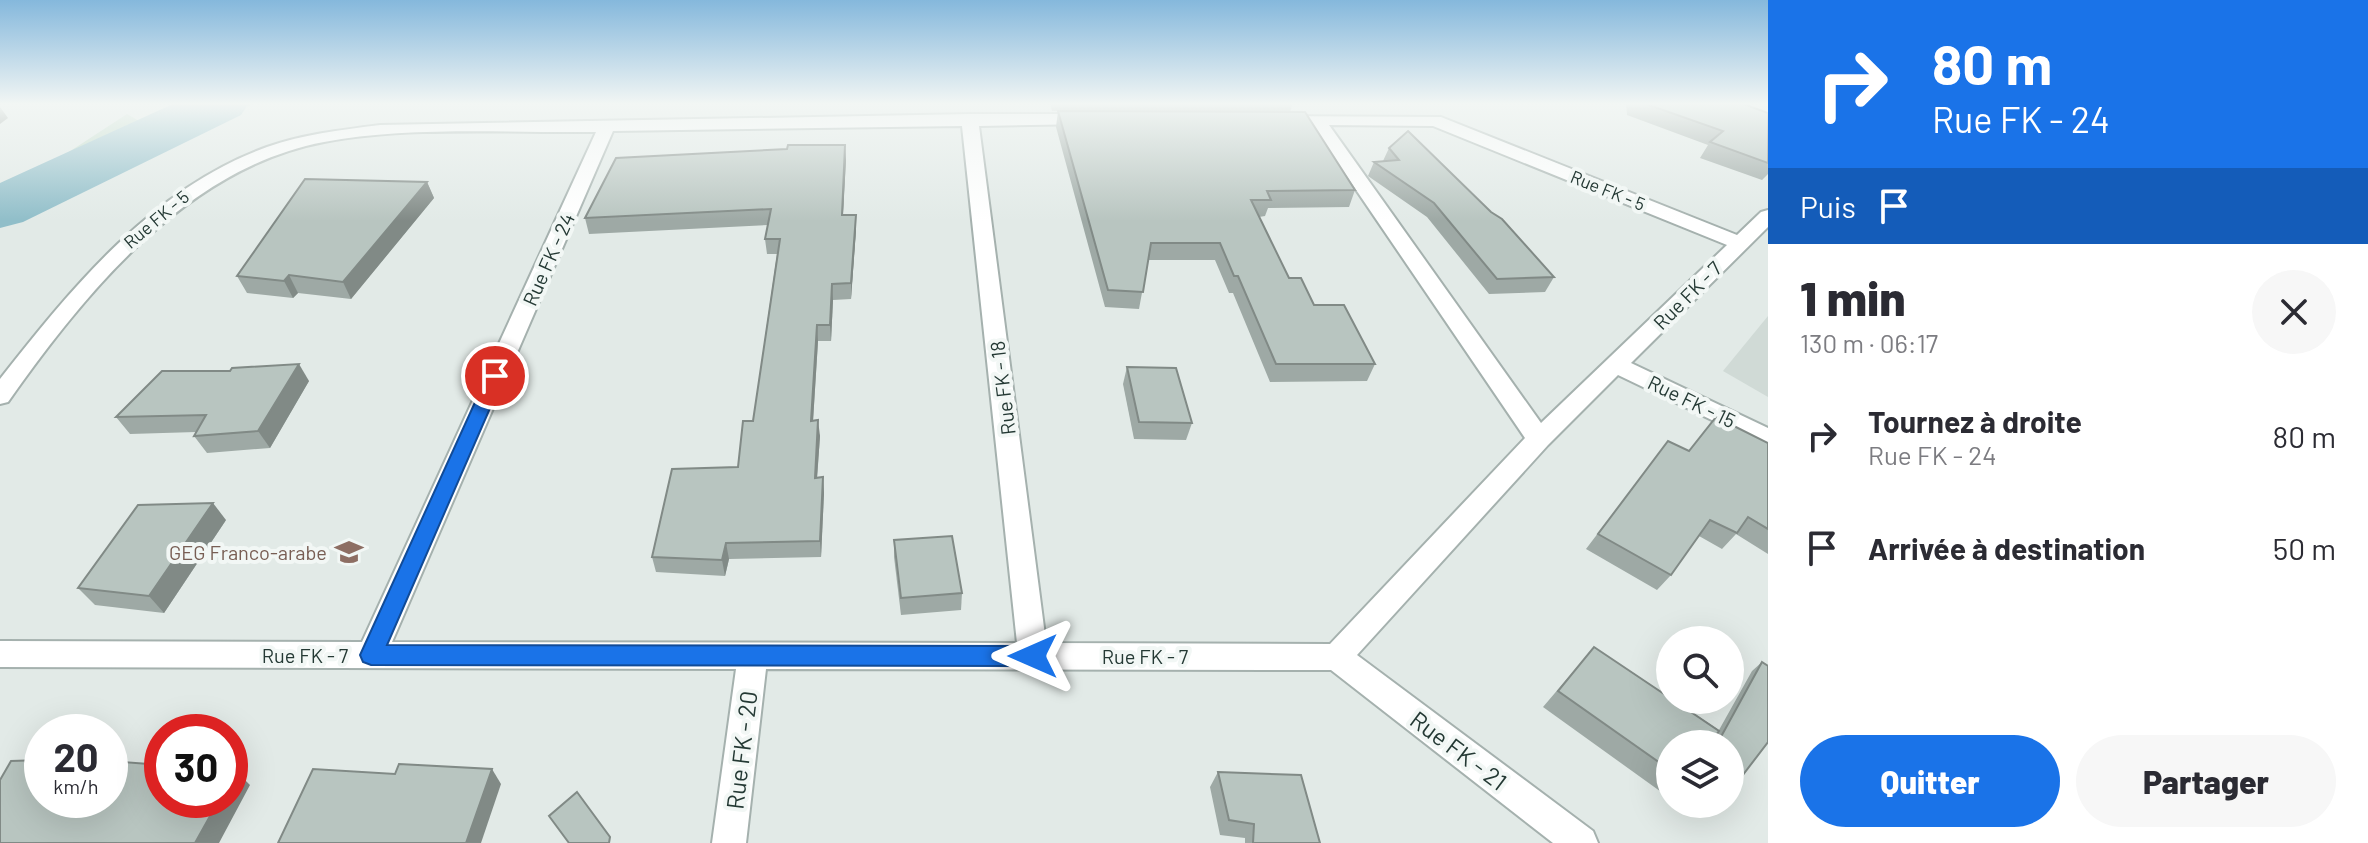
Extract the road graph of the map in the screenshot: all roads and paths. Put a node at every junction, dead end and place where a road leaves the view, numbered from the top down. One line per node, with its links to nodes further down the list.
1 (304, 142): 9 (street, Rue FK - 5)
2 (600, 142): 13 (street, Rue FK - 24)
3 (973, 142): 15 (street, Rue FK - 18)
4 (1333, 142): 11 (street)
5 (1488, 142): 7 (street, Rue FK - 5)
6 (1768, 216): 7 (street, Rue FK - 7)
7 (1739, 243): 8 (street, Rue FK - 7)
8 (1616, 365): 10 (street, Rue FK - 15); 11 (street, Rue FK - 7)
9 (0, 396)
10 (1768, 438)
11 (1539, 439): 16 (street, Rue FK - 7)
12 (0, 654): 13 (street, Rue FK - 7)
13 (371, 655): 14 (street, Rue FK - 7)
14 (753, 656): 15 (street, Rue FK - 7); 17 (street, Rue FK - 20)
15 (1033, 656): 16 (street, Rue FK - 7)
16 (1337, 657): 18 (street, Rue FK - 21)
17 (729, 843)
18 (1581, 843)

